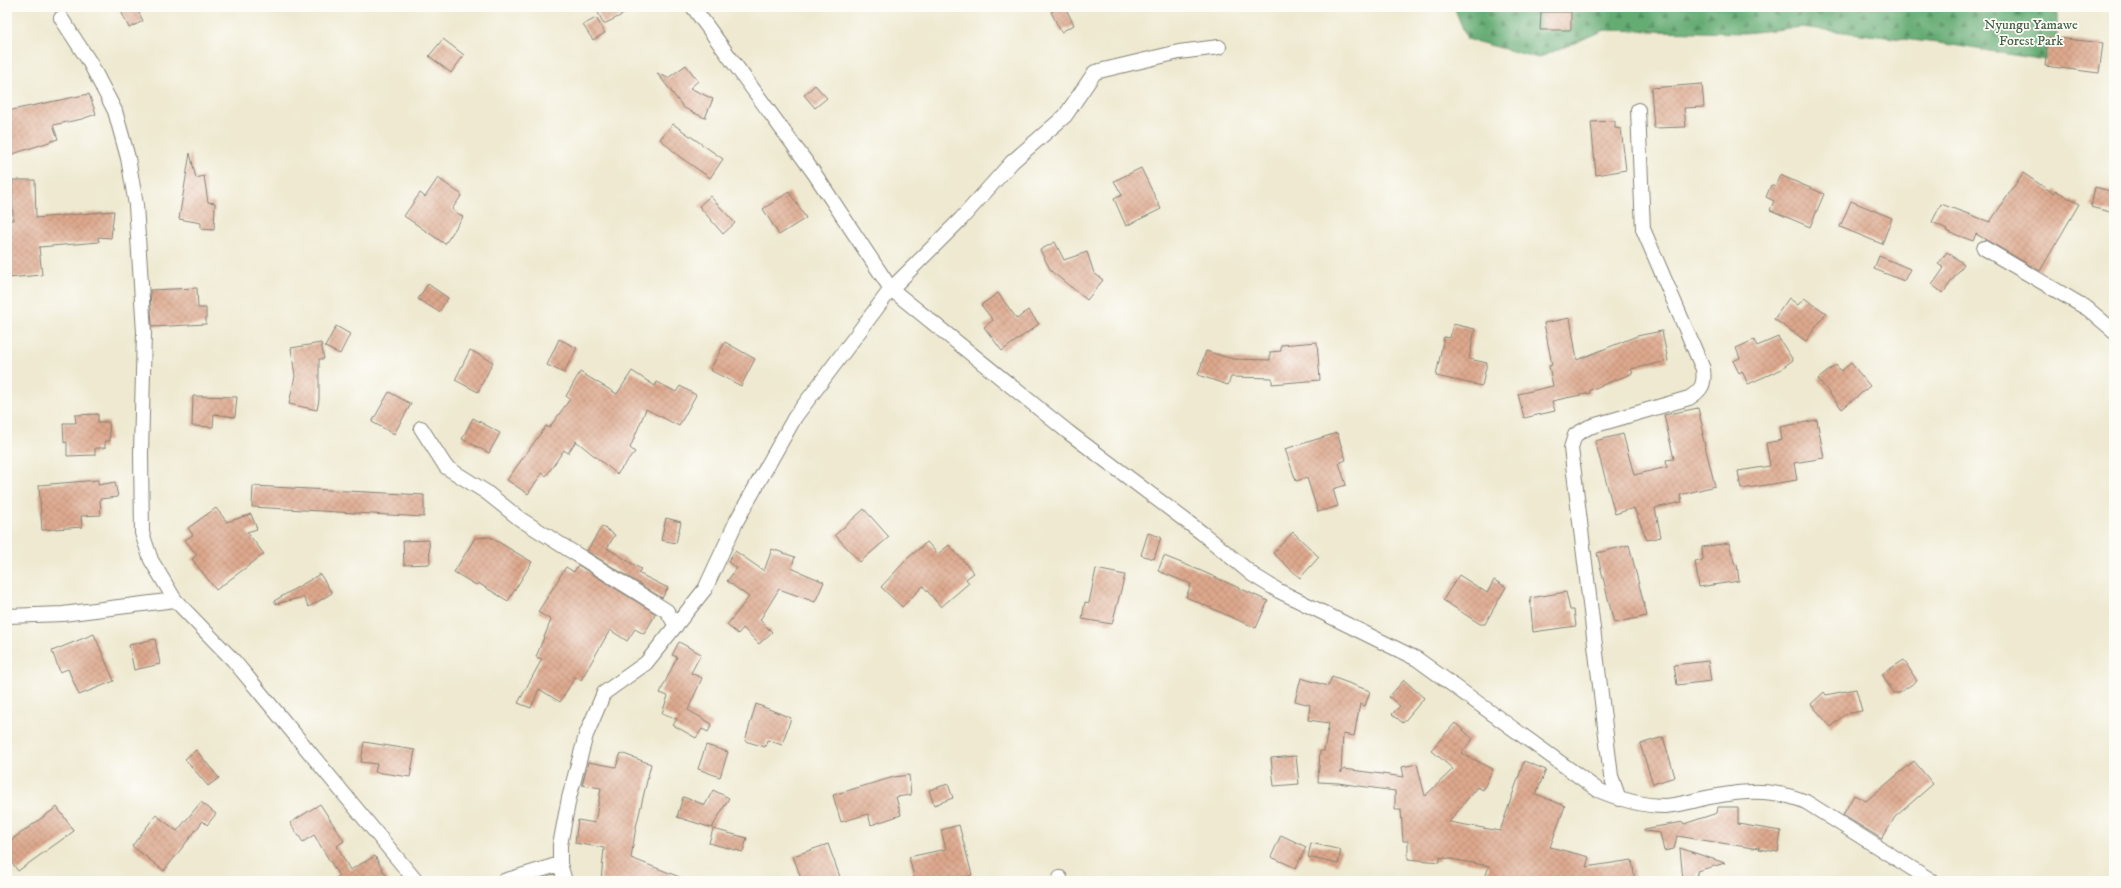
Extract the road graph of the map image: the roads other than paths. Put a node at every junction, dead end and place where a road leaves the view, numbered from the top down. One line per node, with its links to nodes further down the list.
1 (693, 7): 6 (street)
2 (61, 18): 9 (street)
3 (1219, 47): 6 (street)
4 (1638, 110): 12 (street)
5 (1984, 248): 7 (street)
6 (891, 289): 11 (street); 12 (street)
7 (2114, 331)
8 (421, 428): 11 (street)
9 (175, 600): 10 (street); 14 (street)
10 (7, 616)
11 (676, 626): 13 (street)
12 (1619, 799): 17 (street)
13 (560, 864): 15 (street); 16 (street)
14 (416, 881)
15 (504, 881)
16 (565, 881)
17 (1932, 881)

